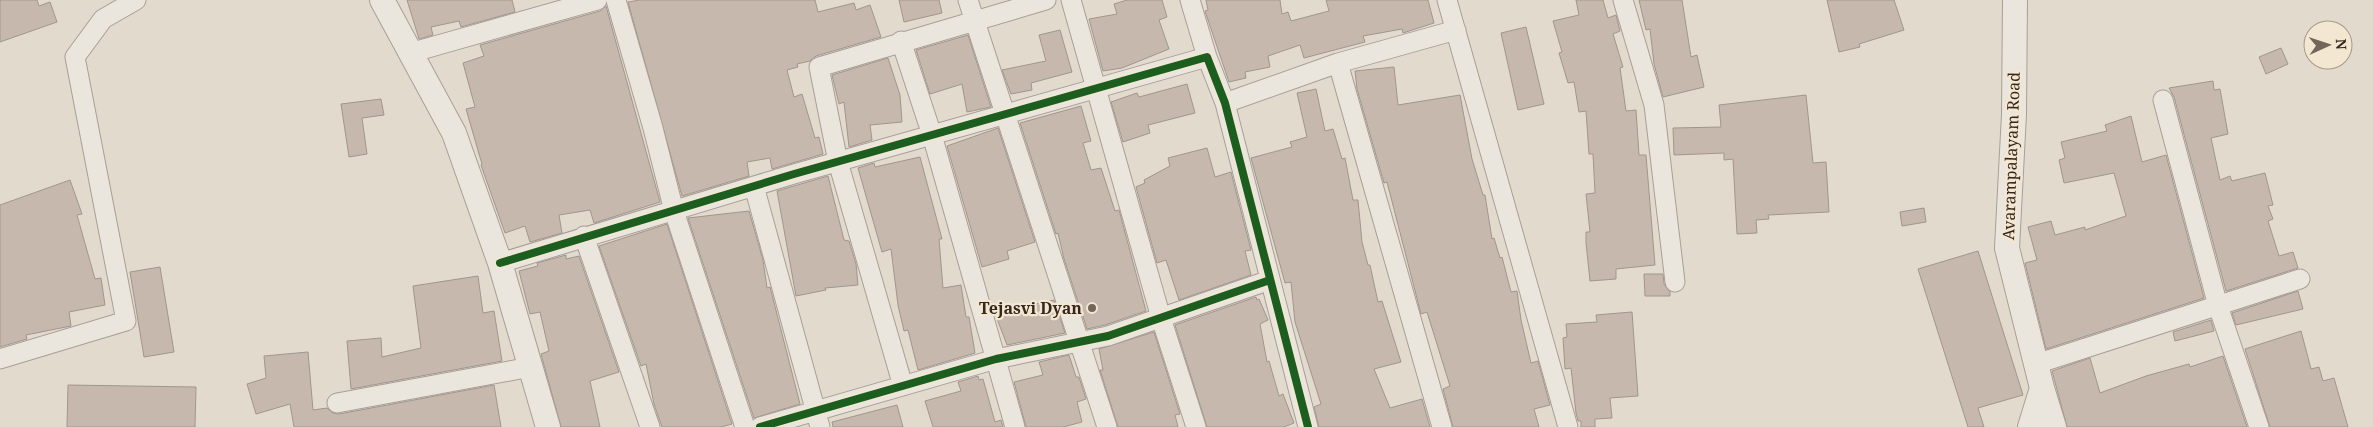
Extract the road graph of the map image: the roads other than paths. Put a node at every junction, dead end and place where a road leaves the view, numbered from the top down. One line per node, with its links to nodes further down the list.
1 (136, 0): 34 (street)
2 (382, 0): 15 (street)
3 (597, 0): 15 (street)
4 (616, 0): 25 (street)
5 (968, 0): 12 (street)
6 (1046, 0): 12 (street)
7 (1071, 0): 18 (street)
8 (1190, 0): 16 (street)
9 (1448, 0): 13 (street)
10 (1623, 0): 30 (street)
11 (2015, 0): 36 (street, Avarampalayam Road)
12 (974, 20): 14 (street); 21 (street)
13 (1456, 30): 17 (street); 51 (street)
14 (901, 41): 22 (street); 23 (street)
15 (410, 53): 27 (street)
16 (1207, 57): 18 (street); 20 (street)
17 (1338, 63): 20 (street); 50 (street)
18 (1097, 88): 21 (street); 32 (street)
19 (2163, 100): 31 (street)
20 (1225, 103): 29 (street)
21 (1004, 114): 22 (street); 33 (street)
22 (932, 135): 23 (street); 35 (street)
23 (838, 162): 24 (street); 38 (street)
24 (754, 186): 25 (street); 41 (street)
25 (674, 211): 26 (street); 45 (street)
26 (584, 236): 27 (street); 44 (street)
27 (500, 263): 37 (street)
28 (2300, 279): 31 (street)
29 (1270, 280): 32 (street); 42 (street)
30 (1675, 282)
31 (2218, 306): 36 (street); 54 (street)
32 (1161, 318): 33 (street); 49 (street)
33 (1079, 342): 35 (street); 48 (street)
34 (0, 359)
35 (996, 359): 38 (street); 47 (street)
36 (2036, 364): 39 (street, Avarampalayam Road)
37 (531, 367): 40 (street); 43 (street)
38 (902, 386): 41 (street)
39 (2042, 388): 52 (street); 53 (street, Avarampalayam Road)
40 (336, 403)
41 (818, 419): 46 (street)
42 (1305, 426)
43 (548, 427)
44 (650, 427)
45 (745, 427)
46 (760, 427)
47 (1015, 427)
48 (1106, 427)
49 (1196, 427)
50 (1442, 427)
51 (1568, 427)
52 (2030, 427)
53 (2054, 427)
54 (2259, 427)

